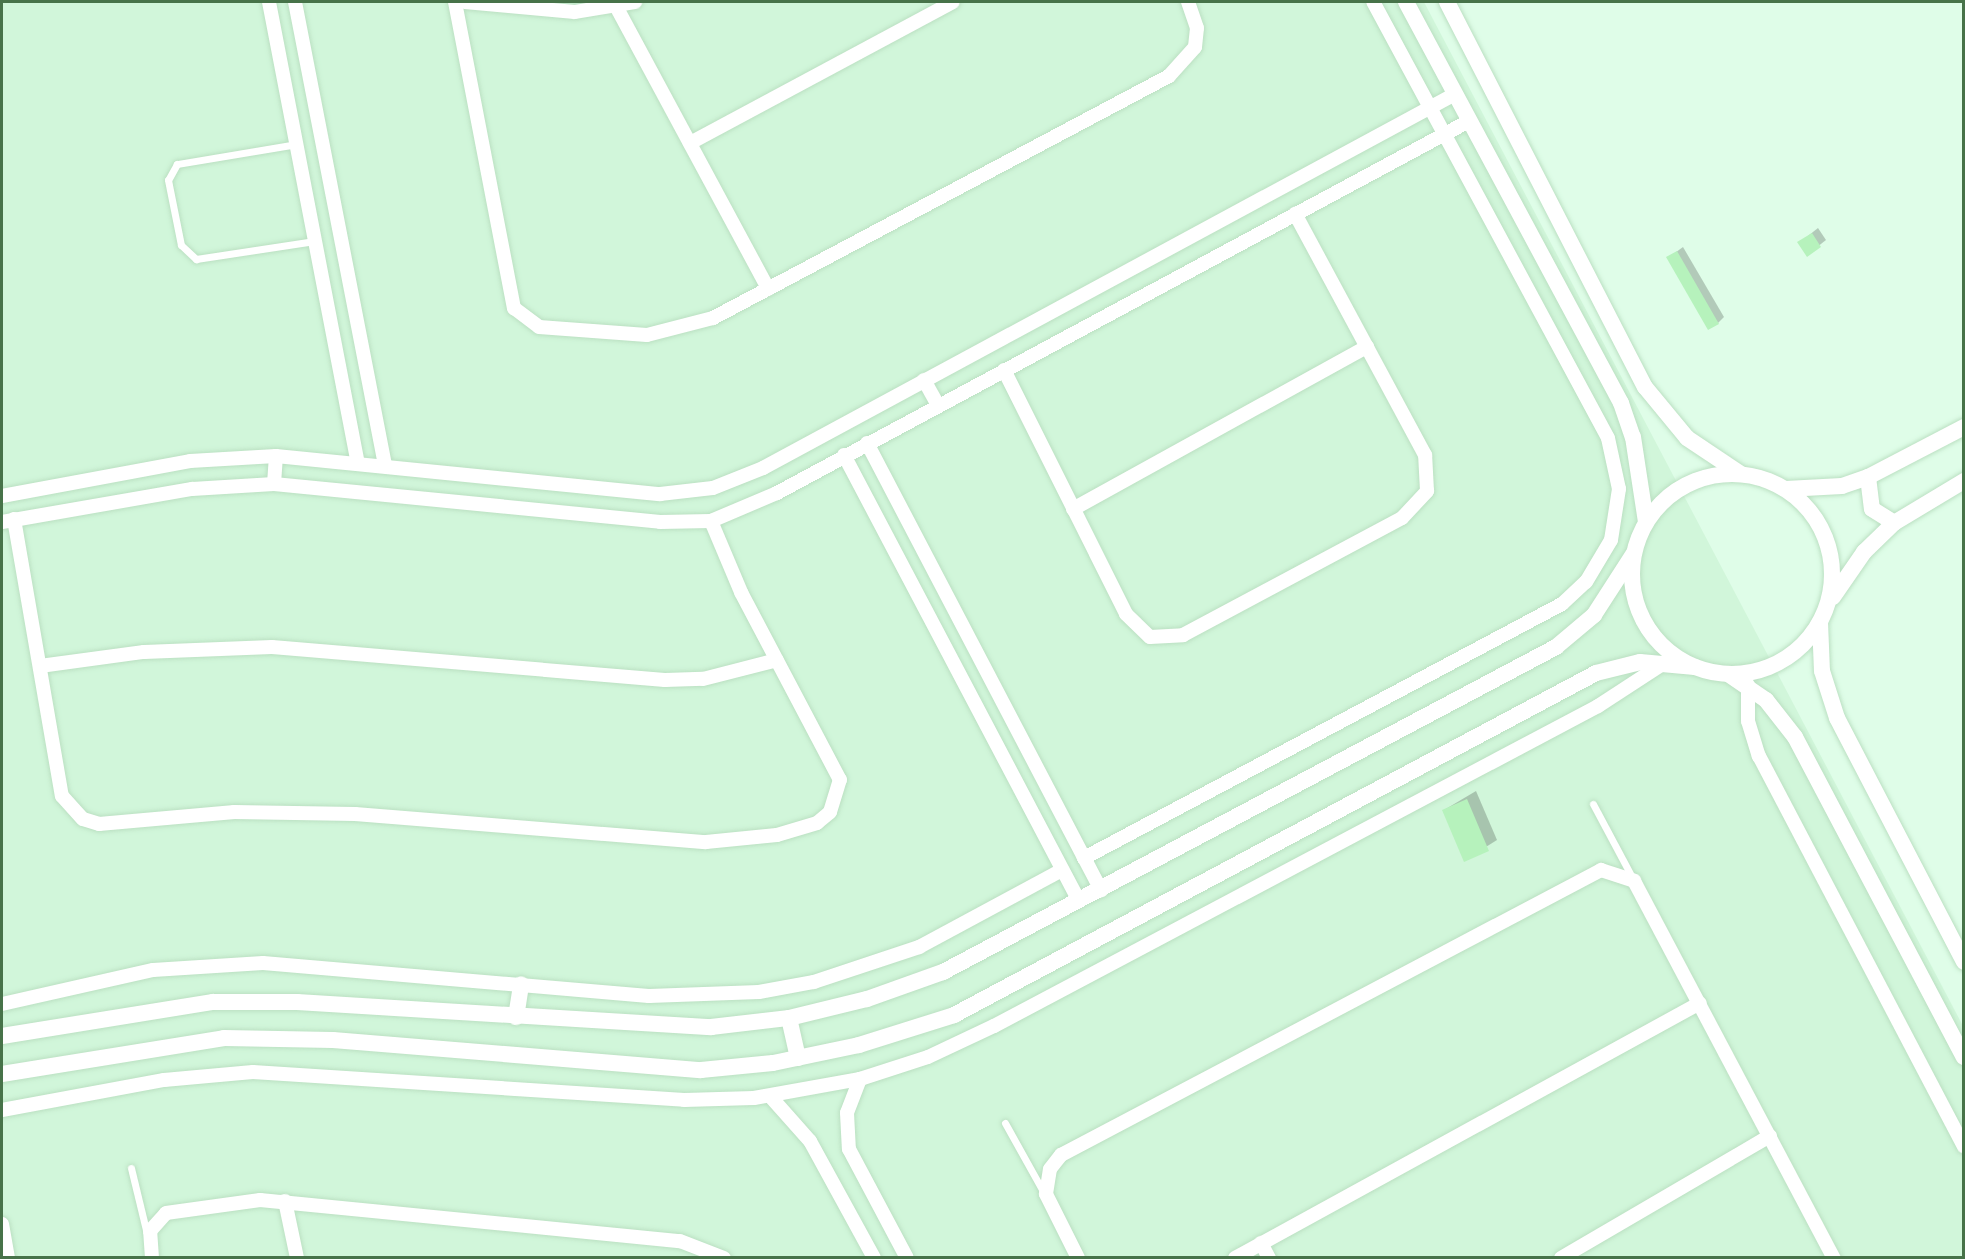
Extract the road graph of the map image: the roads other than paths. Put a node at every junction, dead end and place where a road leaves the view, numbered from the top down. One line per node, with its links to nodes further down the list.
1 (269, 2): 17 (street)
2 (295, 2): 30 (street)
3 (455, 2): 20 (street)
4 (465, 2): 11 (street)
5 (635, 2): 11 (street)
6 (953, 2): 16 (street)
7 (1188, 2): 20 (street)
8 (1373, 2): 13 (street)
9 (1406, 2): 12 (street)
10 (1447, 2): 31 (street)
11 (617, 8): 16 (street)
12 (1455, 94): 13 (street); 14 (street)
13 (1429, 108): 15 (street); 23 (street)
14 (1469, 122): 15 (street); 40 (street)
15 (1445, 134): 18 (street); 52 (street)
16 (690, 143): 20 (street)
17 (297, 144): 19 (street); 19 (lane)
18 (1295, 214): 21 (street); 22 (street)
19 (315, 241): 29 (street)
20 (768, 289)
21 (1366, 347): 37 (street); 37 (street)
22 (1004, 370): 24 (street); 37 (street)
23 (924, 380): 24 (street); 30 (street)
24 (938, 405): 26 (street)
25 (1964, 427): 32 (street)
26 (867, 443): 27 (street); 52 (street)
27 (844, 455): 39 (street); 53 (street)
28 (276, 456): 29 (street); 34 (street); 36 (street)
29 (357, 461): 30 (street)
30 (385, 464)
31 (1742, 474): 35 (street); 40 (street)
32 (1868, 477): 35 (street); 41 (street)
33 (1964, 481): 41 (street)
34 (274, 484): 38 (street); 39 (street)
35 (1786, 489): 43 (street)
36 (2, 496)
37 (1074, 509)
38 (8, 520): 47 (street)
39 (711, 521): 45 (street)
40 (1646, 522): 42 (street)
41 (1894, 523): 43 (street)
42 (1634, 553): 48 (street); 55 (street)
43 (1827, 606): 44 (street)
44 (1820, 622): 49 (street); 57 (street)
45 (777, 660): 47 (street); 47 (street)
46 (1664, 663): 48 (street); 65 (street); 67 (street)
47 (40, 666)
48 (1695, 667): 49 (street)
49 (1727, 674): 50 (street)
50 (1748, 685): 64 (street); 72 (street)
51 (1593, 804): 54 (lane)
52 (1084, 858): 55 (street)
53 (1062, 870): 56 (street); 58 (street)
54 (1634, 881): 59 (street); 75 (street)
55 (1101, 890): 56 (street)
56 (1079, 901): 62 (street)
57 (1964, 962)
58 (521, 984): 60 (street); 61 (street)
59 (1700, 1003): 71 (street); 79 (street)
60 (2, 1004)
61 (516, 1017): 62 (street); 63 (street)
62 (789, 1018): 65 (street)
63 (2, 1036)
64 (1964, 1057)
65 (798, 1058): 66 (street)
66 (2, 1074)
67 (860, 1079): 68 (street); 85 (street)
68 (770, 1096): 69 (street); 84 (street)
69 (2, 1110)
70 (1005, 1123): 75 (lane)
71 (1770, 1136): 89 (street); 90 (street)
72 (1964, 1147)
73 (131, 1168): 77 (lane)
74 (285, 1201): 77 (street); 82 (street); 83 (street)
75 (1049, 1202): 86 (street)
76 (2, 1224): 78 (street)
77 (148, 1239): 81 (street)
78 (3, 1242): 80 (street)
79 (1261, 1243): 87 (street); 88 (street)
80 (8, 1257)
81 (152, 1257)
82 (297, 1257)
83 (724, 1257)
84 (874, 1257)
85 (907, 1257)
86 (1078, 1257)
87 (1235, 1257)
88 (1269, 1257)
89 (1561, 1257)
90 (1834, 1257)

